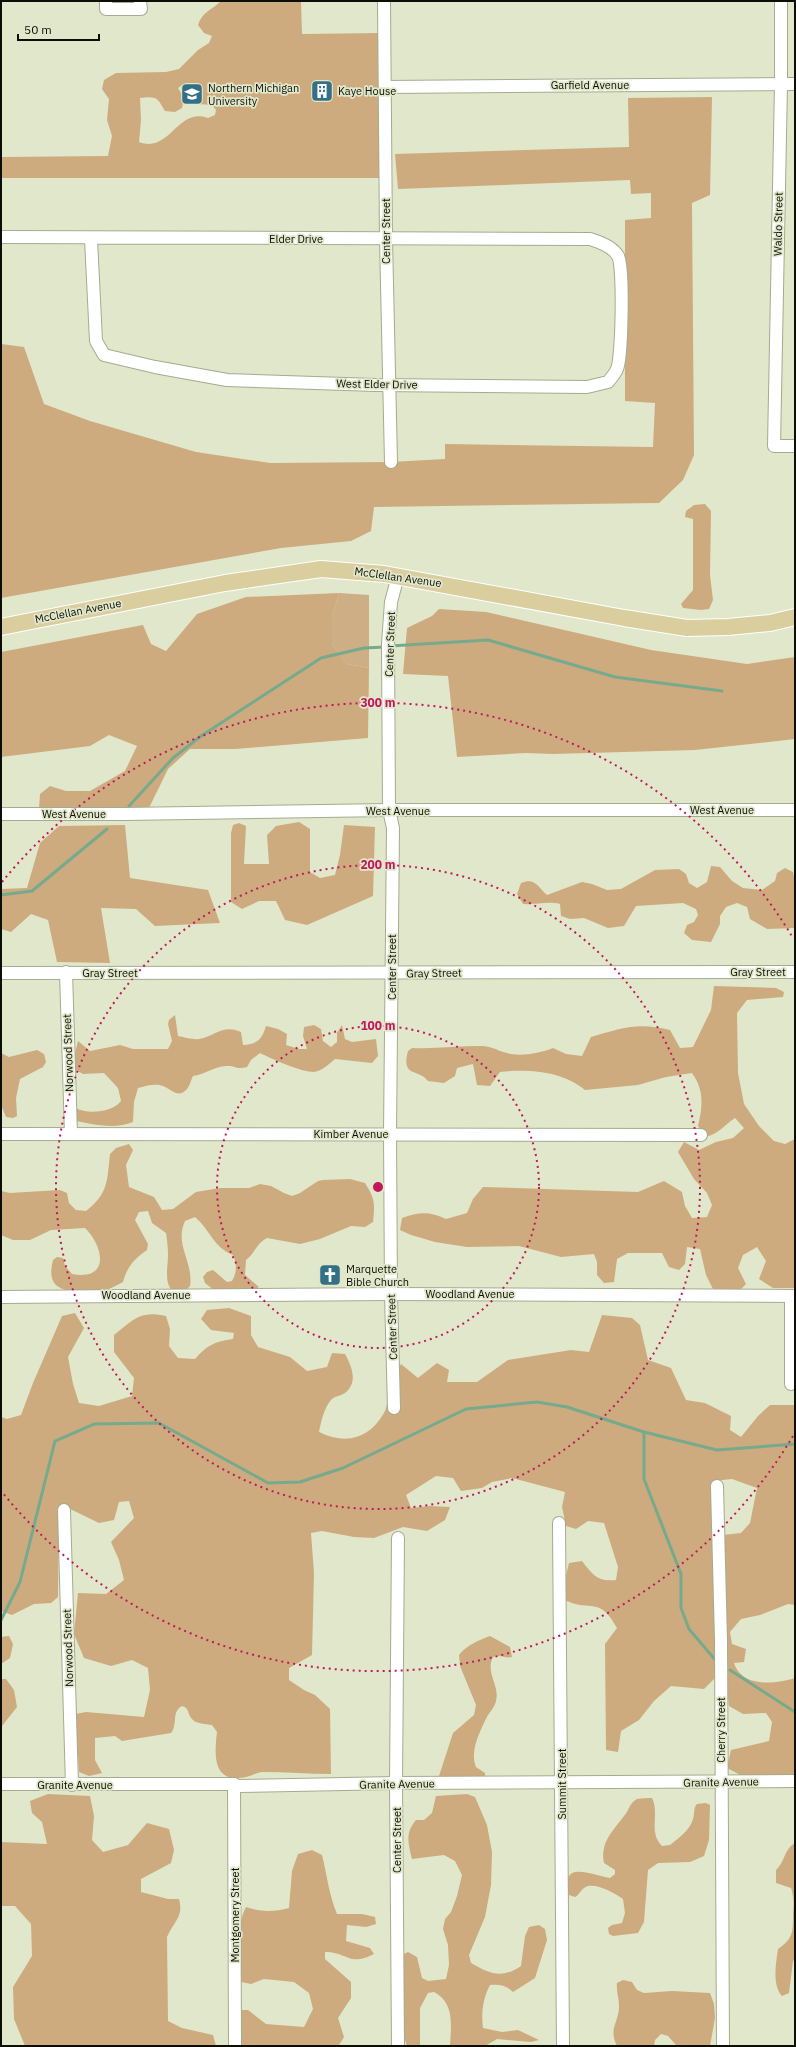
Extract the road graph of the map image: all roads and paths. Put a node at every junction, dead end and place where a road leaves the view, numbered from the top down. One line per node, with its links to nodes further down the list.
1 (106, 1): 2 (street)
2 (140, 1)
3 (384, 1): 7 (street, Center Street)
4 (781, 1): 5 (street, Waldo Street)
5 (782, 84): 6 (street, Garfield Avenue); 7 (street, Garfield Avenue); 13 (street, Waldo Street)
6 (795, 84)
7 (385, 87): 11 (street, Center Street)
8 (1, 237): 10 (street, Elder Drive)
9 (590, 238): 11 (street, Elder Drive); 12 (street, West Elder Drive)
10 (91, 239): 11 (street, Elder Drive); 12 (street, West Elder Drive)
11 (386, 239): 12 (street, Center Street)
12 (389, 384): 14 (street, Center Street)
13 (795, 446)
14 (391, 462)
15 (398, 576): 16 (main road, McClellan Avenue); 17 (main road, McClellan Avenue); 18 (street, Center Street)
16 (795, 617)
17 (1, 626)
18 (389, 810): 19 (street, West Avenue); 20 (street, West Avenue); 24 (street, Center Street)
19 (795, 810)
20 (1, 814)
21 (66, 972): 23 (street, Gray Street); 24 (street, Gray Street); 26 (street, Norwood Street)
22 (795, 972): 24 (street, Gray Street)
23 (1, 973)
24 (393, 974): 27 (street, Center Street)
25 (1, 1134): 26 (street, Kimber Avenue)
26 (70, 1134): 27 (street, Kimber Avenue)
27 (390, 1134): 28 (street, Kimber Avenue); 29 (street, Center Street)
28 (701, 1135)
29 (391, 1294): 30 (street, Woodland Avenue); 31 (street, Woodland Avenue); 33 (street, Center Street)
30 (793, 1296): 32 (street)
31 (1, 1297)
32 (791, 1384)
33 (394, 1408)
34 (717, 1486): 39 (street, Cherry Street)
35 (64, 1510): 44 (street, Norwood Street)
36 (559, 1523): 41 (street, Summit Street)
37 (398, 1538): 40 (street, Center Street)
38 (795, 1781): 39 (street, Granite Avenue)
39 (722, 1782): 41 (street, Granite Avenue); 48 (street, Cherry Street)
40 (396, 1783): 41 (street, Granite Avenue); 43 (street, Granite Avenue); 46 (street, Center Street)
41 (562, 1783): 47 (street, Summit Street)
42 (1, 1784): 44 (street, Granite Avenue)
43 (234, 1784): 44 (street, Granite Avenue); 45 (street, Montgomery Street)
44 (72, 1785)
45 (235, 2046)
46 (398, 2046)
47 (563, 2046)
48 (723, 2046)

